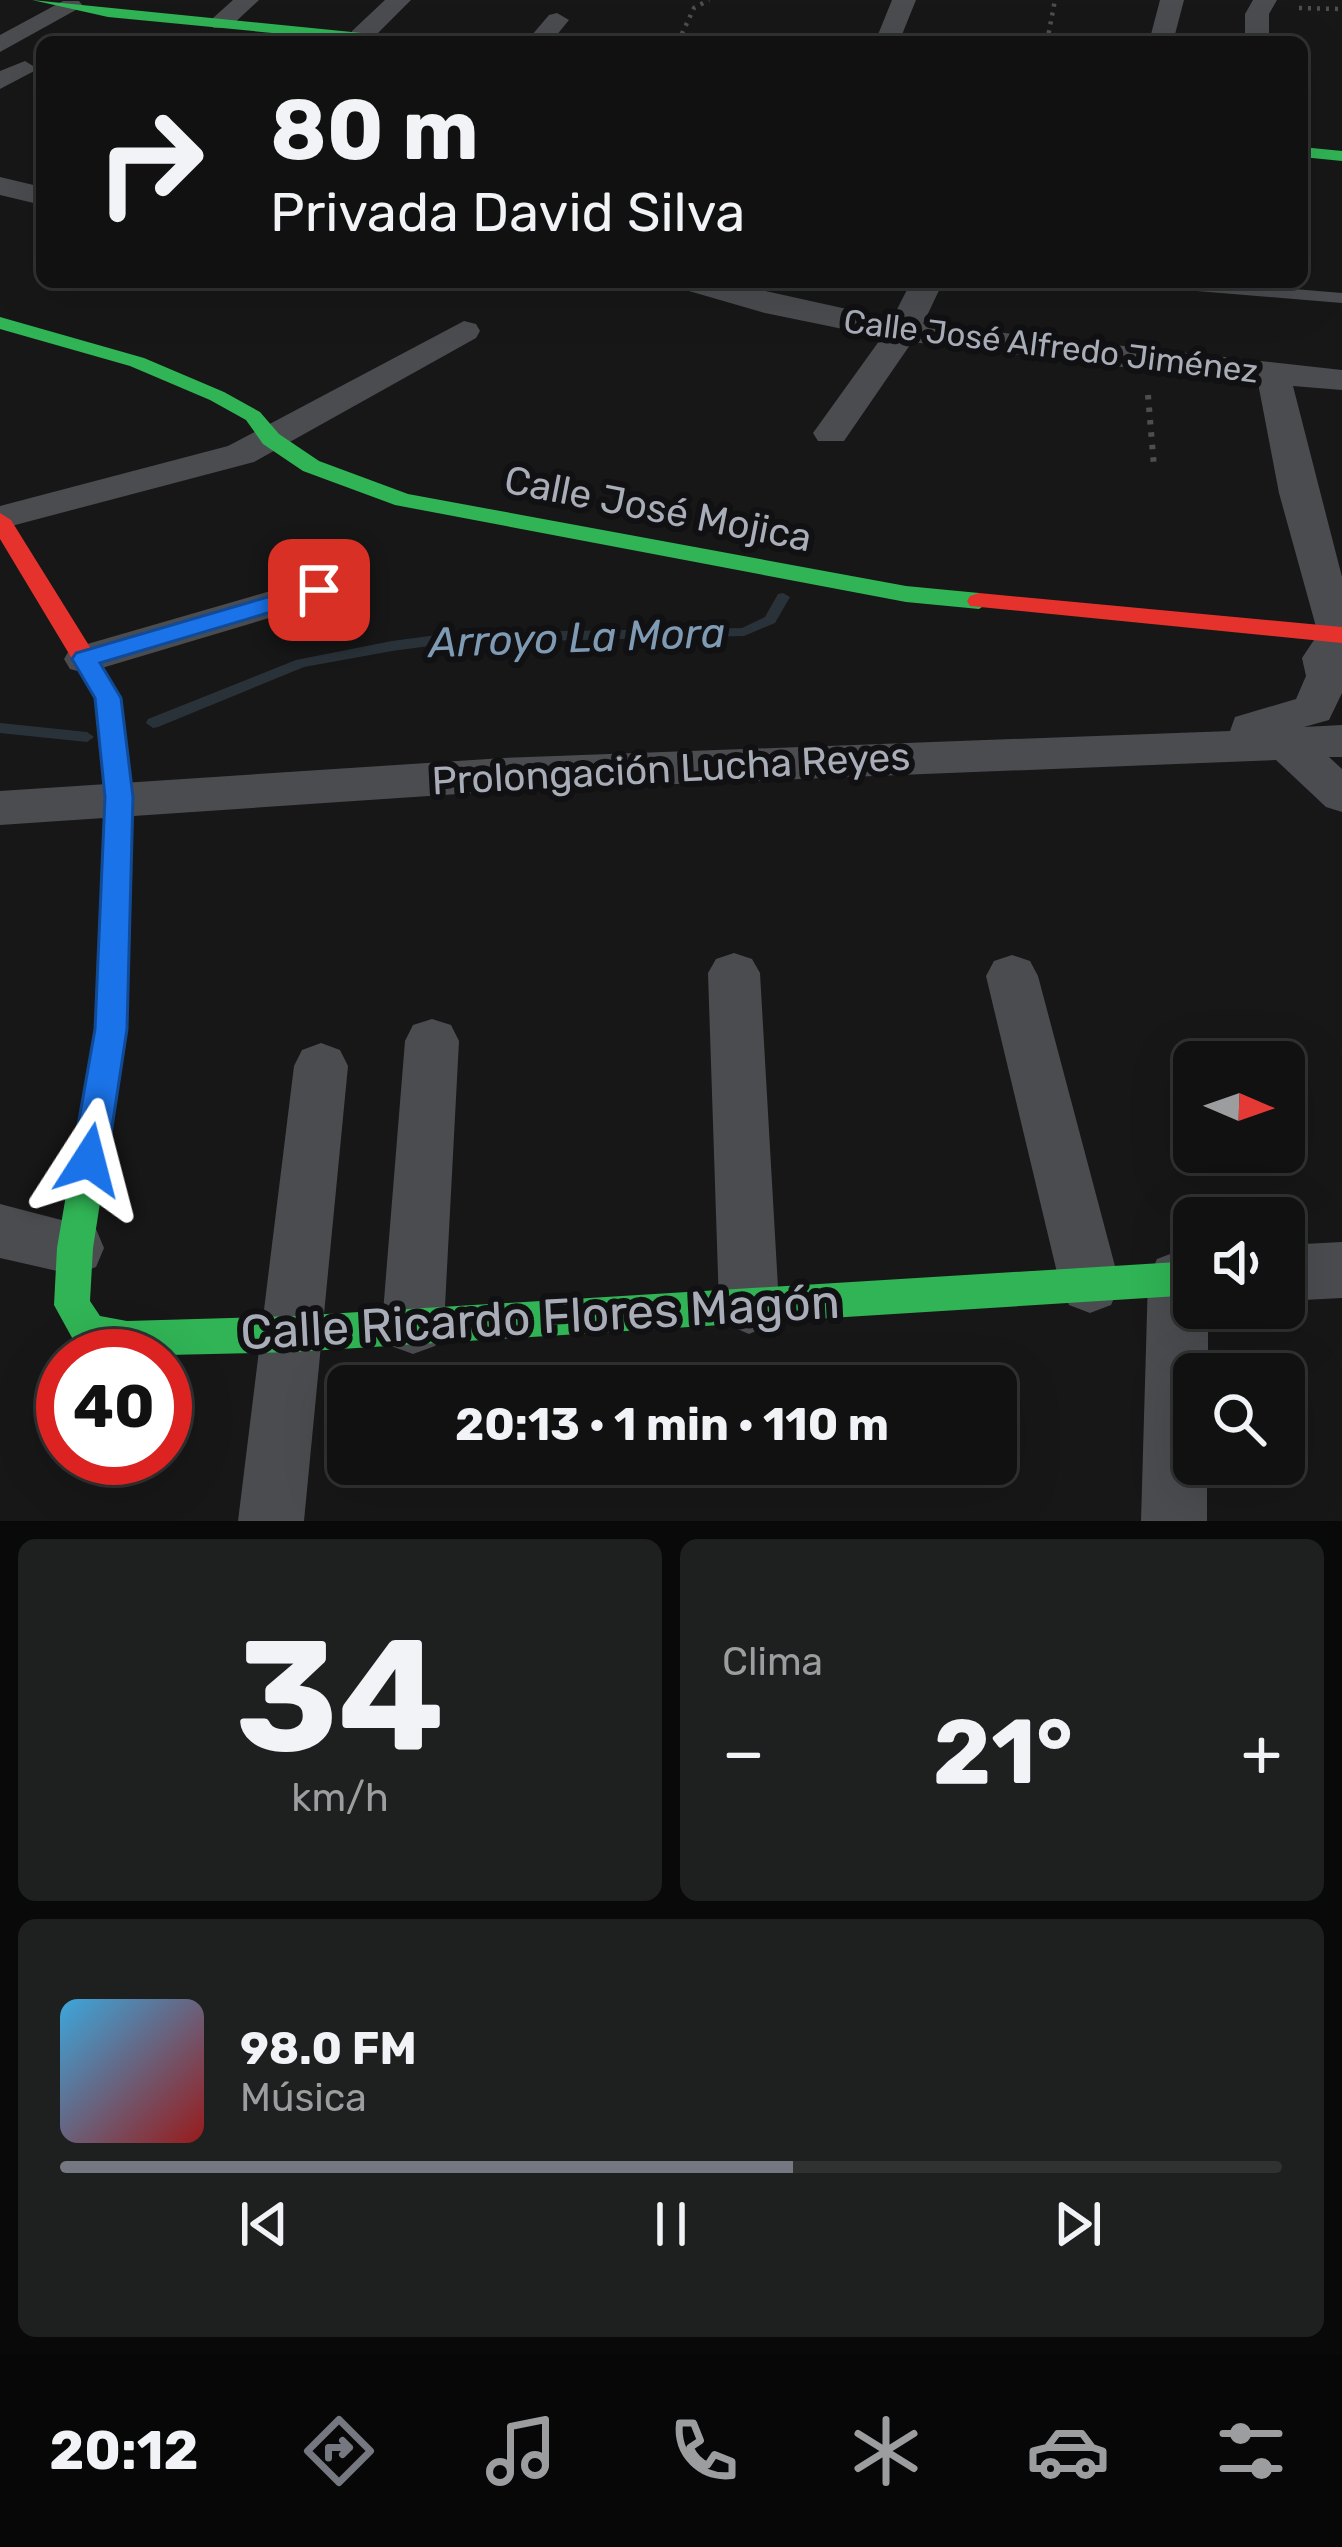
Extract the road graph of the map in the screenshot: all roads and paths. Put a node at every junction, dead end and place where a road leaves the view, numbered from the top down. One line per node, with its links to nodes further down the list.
1 (247, 0): 11 (street)
2 (399, 0): 12 (street)
3 (709, 0): 14 (path)
4 (904, 0): 15 (street)
5 (1055, 0): 16 (path)
6 (1172, 0): 17 (street)
7 (1265, 0): 18 (street)
8 (51, 2): 9 (street); 19 (street)
9 (114, 7): 11 (street)
10 (557, 20): 13 (street)
11 (221, 23): 12 (street)
12 (361, 36)
13 (543, 36)
14 (681, 36)
15 (889, 36)
16 (1048, 36)
17 (1163, 36)
18 (1257, 36)
19 (0, 45)
20 (0, 61): 21 (street)
21 (0, 82)
22 (1308, 153): 23 (street)
23 (1342, 156)
24 (0, 186): 25 (street)
25 (36, 195)
26 (715, 288): 32 (street, Calle José Alfredo Jiménez)
27 (924, 288): 32 (street)
28 (1221, 288): 29 (lane)
29 (1342, 298)
30 (0, 323): 37 (street, Calle José Mojica)
31 (464, 332): 37 (street, Calle Ricardo Flores Magón)
32 (902, 332): 33 (street, Calle José Alfredo Jiménez); 36 (street)
33 (1145, 363): 34 (street, Calle José Alfredo Jiménez); 38 (path)
34 (1273, 374): 35 (street, Calle José Alfredo Jiménez); 41 (street)
35 (1342, 380)
36 (831, 434)
37 (272, 439): 39 (street, Calle Ricardo Flores Magón); 41 (street, Calle José Mojica)
38 (1154, 467)
39 (0, 519): 42 (street, Calle Ricardo Flores Magón)
40 (319, 590): 42 (street)
41 (1341, 635): 45 (street)
42 (85, 659): 47 (street, Calle Ricardo Flores Magón)
43 (1342, 741): 44 (street, Prolongación Lucha Reyes)
44 (1287, 744): 45 (street, Prolongación Lucha Reyes); 46 (street)
45 (1202, 746): 47 (street, Prolongación Lucha Reyes)
46 (1342, 795)
47 (119, 797): 48 (street, Prolongación Lucha Reyes); 54 (street, Calle Ricardo Flores Magón)
48 (0, 808)
49 (734, 973): 59 (street)
50 (1012, 976): 58 (street)
51 (432, 1041): 60 (street)
52 (321, 1066): 62 (street)
53 (0, 1231): 54 (street)
54 (75, 1248): 62 (street, Calle Ricardo Flores Magón)
55 (1342, 1270): 56 (street)
56 (1305, 1272)
57 (1173, 1280): 58 (street, Calle Ricardo Flores Magón)
58 (1090, 1285): 59 (street, Calle Ricardo Flores Magón)
59 (748, 1305): 60 (street, Calle Ricardo Flores Magón)
60 (413, 1324): 62 (street, Calle Ricardo Flores Magón)
61 (1184, 1329): 64 (street)
62 (294, 1334): 63 (street)
63 (271, 1521)
64 (1174, 1521)

